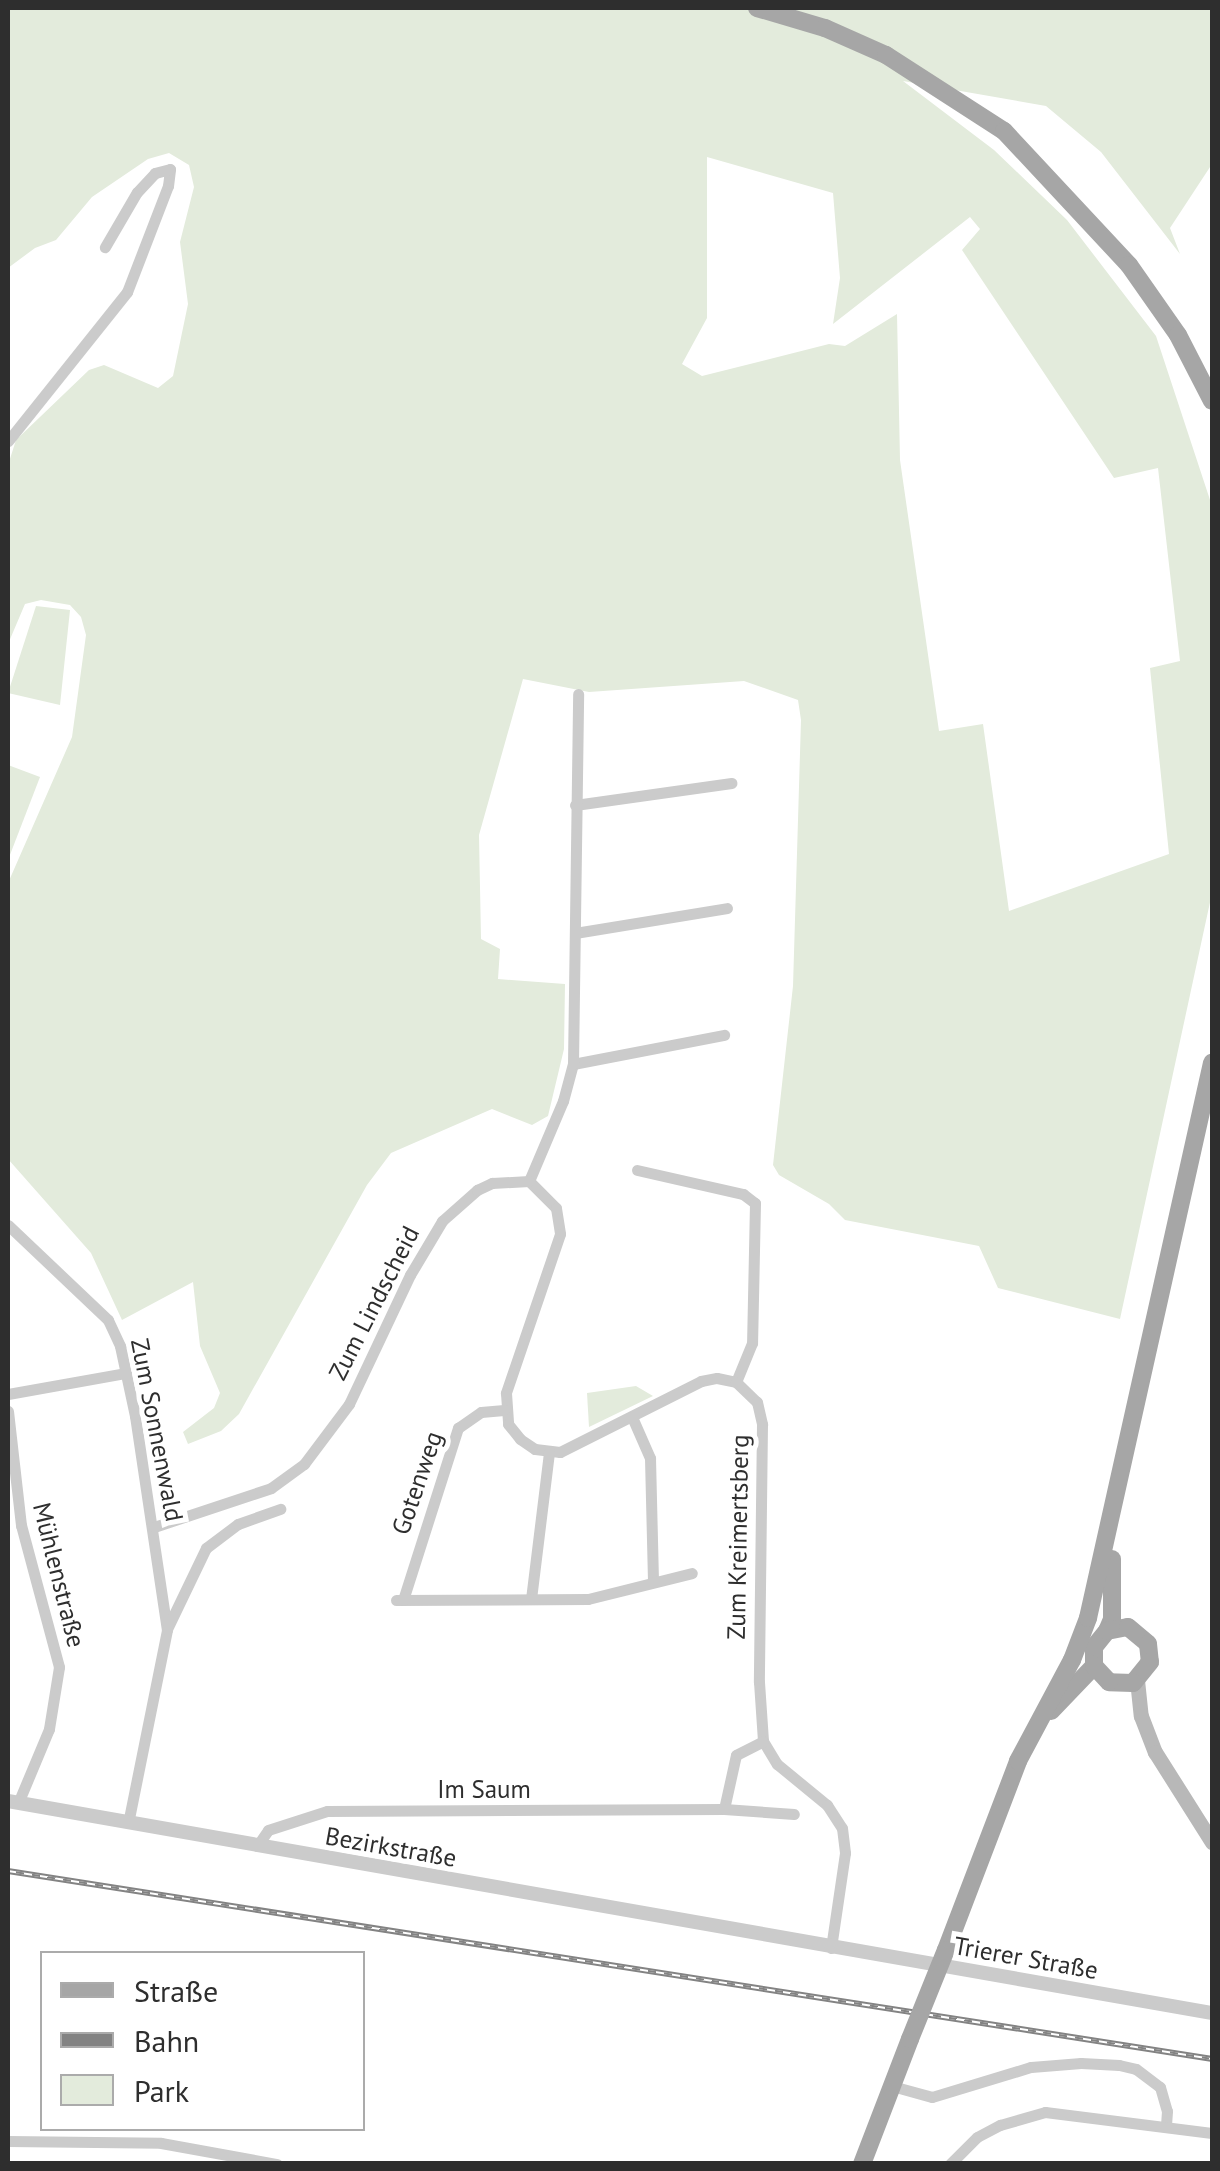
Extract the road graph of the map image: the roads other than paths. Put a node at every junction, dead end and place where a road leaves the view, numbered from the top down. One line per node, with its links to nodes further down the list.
1 (757, 8): 3 (main road)
2 (105, 248): 4 (street)
3 (1212, 401)
4 (8, 441)
5 (578, 694): 7 (street)
6 (732, 783): 7 (street)
7 (575, 805): 9 (street)
8 (727, 908): 9 (street)
9 (575, 933): 12 (street)
10 (724, 1036): 12 (street)
11 (1212, 1063): 14 (main road)
12 (573, 1064): 16 (street)
13 (1212, 1080): 14 (street)
14 (1203, 1103): 26 (main road)
15 (637, 1170): 19 (street)
16 (529, 1181): 21 (street); 27 (street, Zum Lindscheid)
17 (8, 1224): 18 (street, Zum Sonnenwald)
18 (126, 1374): 20 (street); 27 (street, Zum Sonnenwald)
19 (736, 1382): 23 (street); 37 (street, Zum Kreimertsberg)
20 (8, 1394)
21 (504, 1410): 24 (street); 31 (street, Gotenweg)
22 (8, 1411): 39 (street, Mühlenstraße)
23 (632, 1417): 24 (street); 30 (street)
24 (549, 1452): 31 (street)
25 (280, 1508): 33 (street, Zum Sonnenwald)
26 (1113, 1523): 29 (main road); 38 (main road)
27 (154, 1526): 33 (street, Zum Sonnenwald)
28 (692, 1573): 30 (street, Gotenweg)
29 (1112, 1573): 32 (main road); 34 (main road)
30 (653, 1582): 31 (street, Gotenweg)
31 (531, 1598)
32 (1128, 1627): 34 (main road); 36 (main road)
33 (167, 1630): 42 (street, Zum Sonnenwald)
34 (1107, 1631): 35 (main road)
35 (1097, 1670): 36 (main road); 38 (main road)
36 (1130, 1682): 43 (main road)
37 (763, 1741): 40 (street); 45 (street)
38 (1024, 1748): 47 (main road, bridge)
39 (13, 1802): 42 (street, Bezirkstraße)
40 (724, 1810): 41 (street, Im Saum); 44 (street, Im Saum)
41 (794, 1814)
42 (128, 1823): 44 (street, Bezirkstraße)
43 (1212, 1842)
44 (257, 1846): 45 (street, Bezirkstraße)
45 (831, 1948): 46 (street, Trierer Straße)
46 (1212, 2013)
47 (892, 2086): 48 (street); 52 (main road)
48 (1166, 2126): 49 (street); 53 (street)
49 (1212, 2133)
50 (8, 2141): 51 (street)
51 (277, 2164)
52 (862, 2164)
53 (950, 2164)

